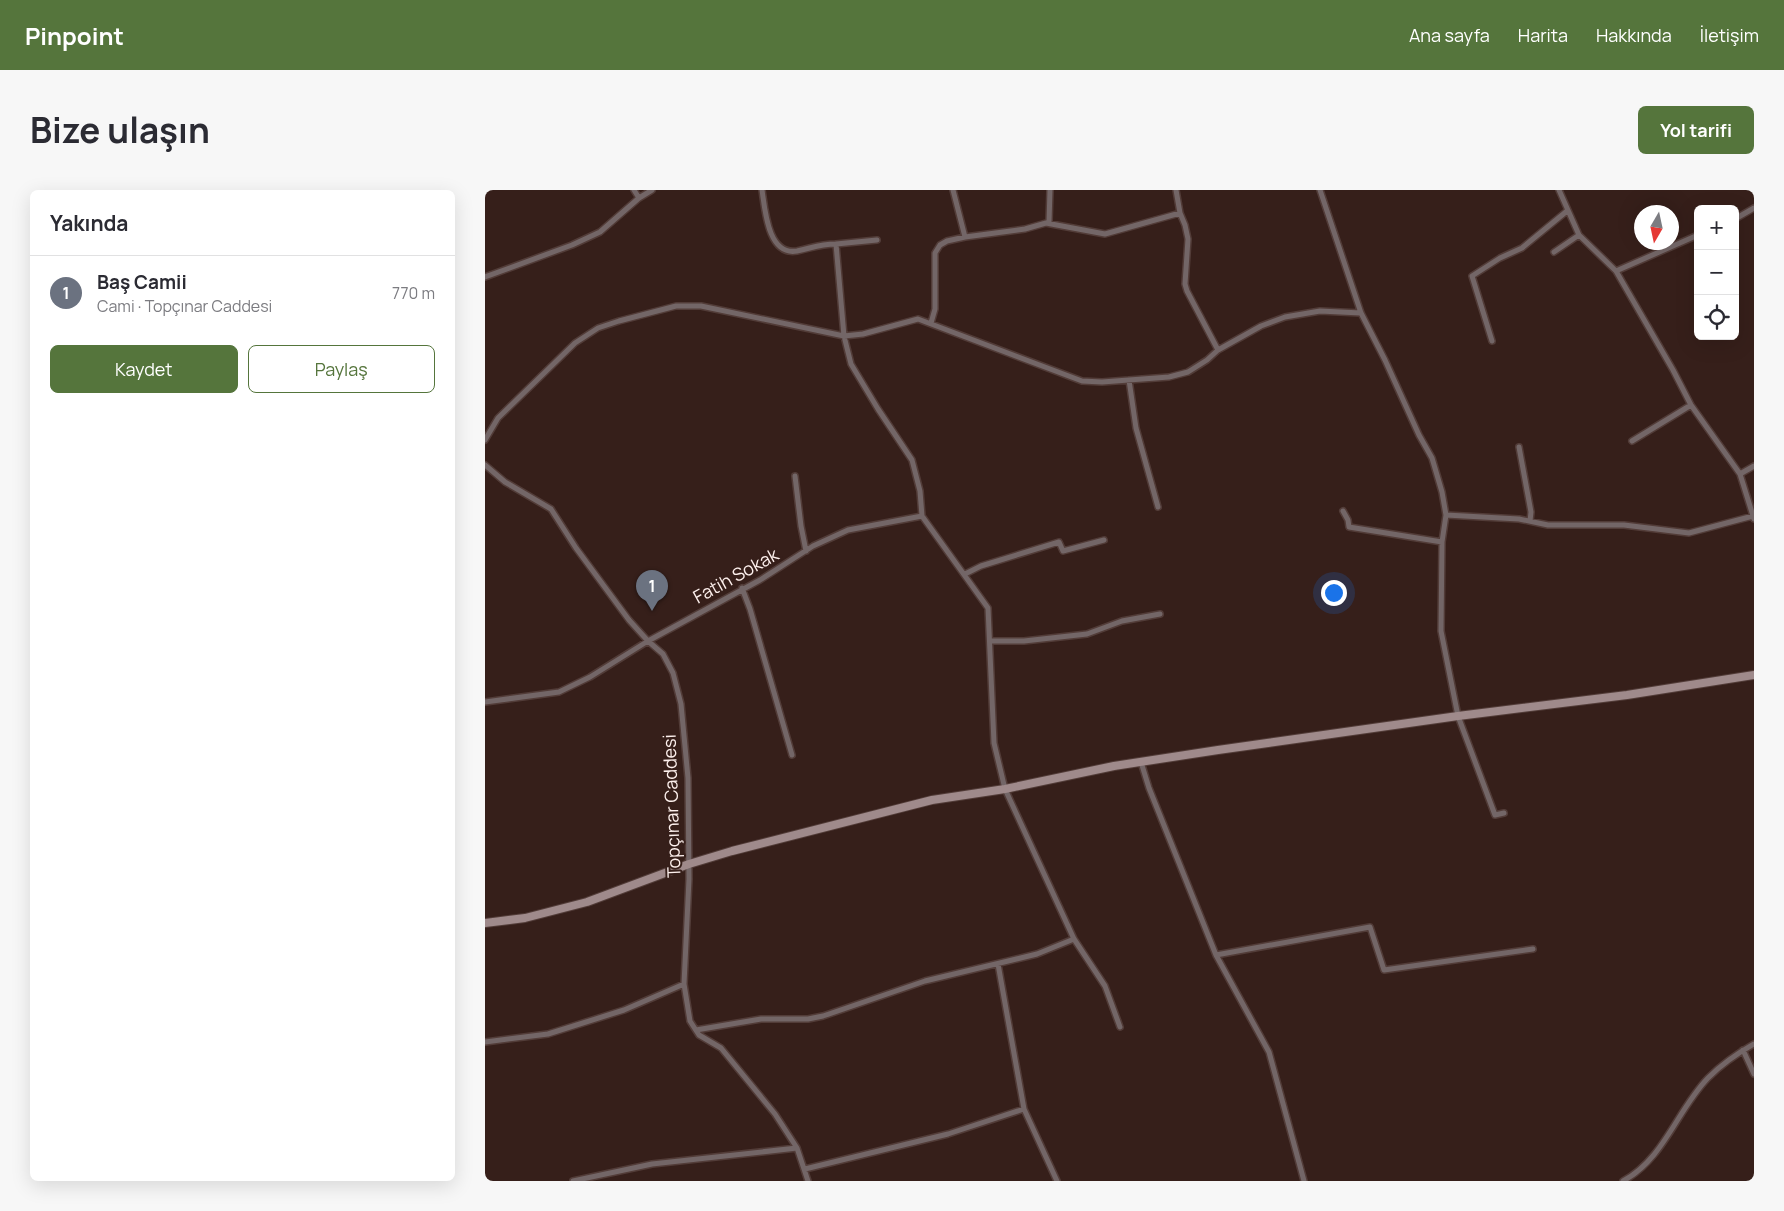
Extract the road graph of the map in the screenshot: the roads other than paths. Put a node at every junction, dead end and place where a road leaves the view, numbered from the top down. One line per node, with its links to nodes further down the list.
1 (635, 190): 9 (street)
2 (652, 190): 9 (street)
3 (762, 190): 19 (street)
4 (953, 190): 16 (street)
5 (1050, 190): 14 (street)
6 (1176, 190): 12 (street)
7 (1320, 190): 23 (street)
8 (1559, 190): 11 (street)
9 (639, 198): 22 (street)
10 (1754, 208): 13 (street)
11 (1567, 211): 15 (street); 26 (street)
12 (1180, 213): 14 (street); 27 (street)
13 (1739, 217)
14 (1049, 222): 16 (street)
15 (1579, 235): 20 (street); 21 (street)
16 (965, 237): 24 (street)
17 (1694, 237): 21 (street)
18 (877, 240): 19 (street)
19 (835, 244): 25 (street)
20 (1554, 252)
21 (1616, 271): 29 (street)
22 (485, 277)
23 (1361, 313): 27 (street); 39 (street)
24 (931, 323): 25 (street); 28 (street)
25 (844, 336): 30 (street); 40 (street)
26 (1492, 341)
27 (1218, 350): 28 (street)
28 (1129, 380): 37 (street)
29 (1691, 404): 31 (street); 35 (street)
30 (485, 440)
31 (1632, 441)
32 (1519, 447): 42 (street)
33 (485, 465): 49 (street, Topçınar Caddesi)
34 (1754, 466): 35 (street)
35 (1740, 474): 41 (street)
36 (795, 476): 45 (street)
37 (1158, 507)
38 (1343, 511): 44 (street)
39 (1446, 515): 42 (street); 44 (street)
40 (922, 516): 45 (street, Fatih Sokak); 46 (street)
41 (1753, 518): 42 (street)
42 (1530, 521)
43 (1104, 540): 46 (street)
44 (1443, 542): 53 (street)
45 (806, 551): 47 (street, Fatih Sokak)
46 (965, 574): 50 (street)
47 (742, 588): 49 (street, Fatih Sokak); 54 (street)
48 (1160, 614): 50 (street)
49 (648, 641): 52 (street, Fatih Sokak); 58 (street, Topçınar Caddesi)
50 (990, 641): 56 (street)
51 (1754, 675): 53 (street)
52 (485, 702)
53 (1458, 716): 55 (street); 57 (street)
54 (792, 755)
55 (1141, 762): 56 (street); 62 (street)
56 (1005, 789): 58 (street); 60 (street)
57 (1504, 813)
58 (689, 864): 59 (street); 64 (street, Topçınar Caddesi)
59 (485, 923)
60 (1074, 939): 63 (street); 65 (street)
61 (1533, 949): 62 (street)
62 (1216, 955): 77 (street)
63 (998, 964): 66 (street); 71 (street)
64 (684, 984): 66 (street, Topçınar Caddesi); 67 (street)
65 (1119, 1027)
66 (696, 1030): 72 (street)
67 (485, 1042)
68 (1754, 1044): 69 (street)
69 (1743, 1050): 70 (street); 78 (street)
70 (1754, 1074)
71 (1024, 1109): 73 (street); 76 (street)
72 (797, 1148): 73 (street); 74 (street)
73 (805, 1169): 75 (street)
74 (573, 1181)
75 (808, 1181)
76 (1057, 1181)
77 (1304, 1181)
78 (1625, 1181)

